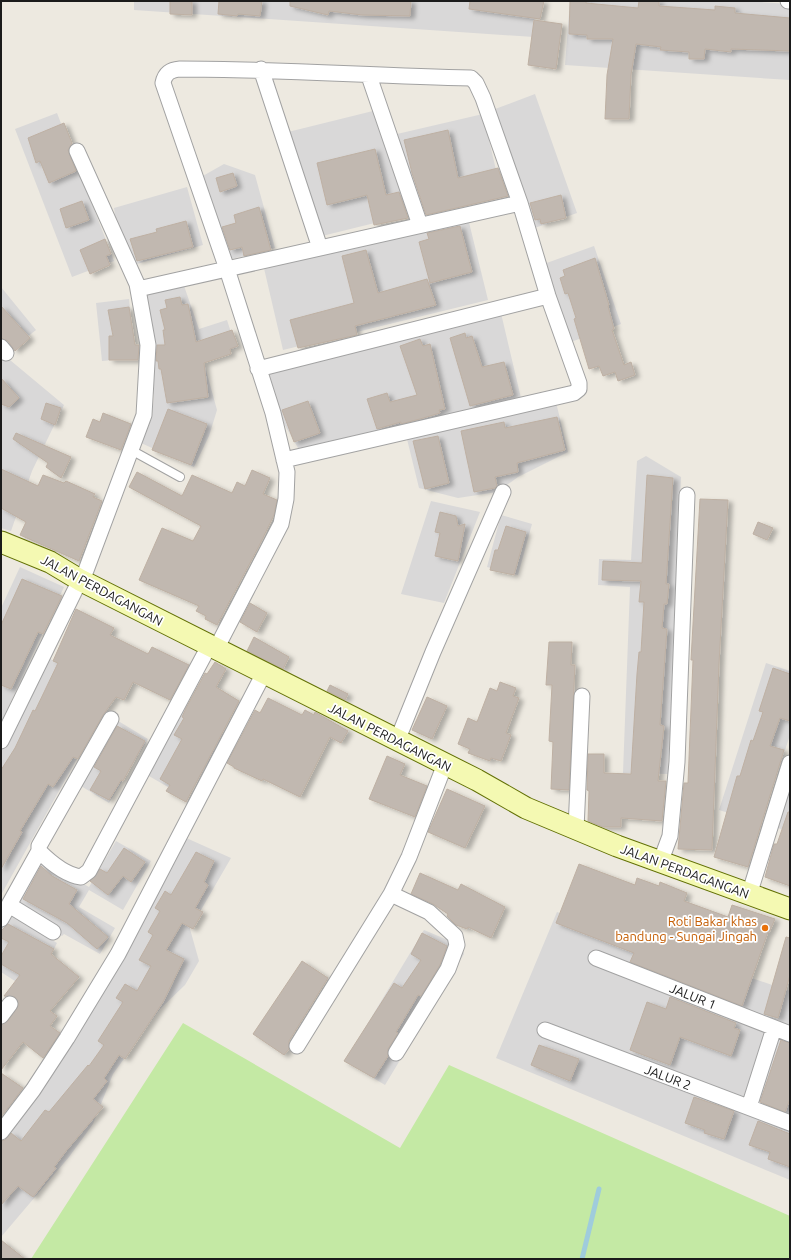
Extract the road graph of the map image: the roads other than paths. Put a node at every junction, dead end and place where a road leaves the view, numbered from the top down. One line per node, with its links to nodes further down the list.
1 (261, 69): 2 (street); 6 (street); 7 (street)
2 (369, 76): 4 (street); 5 (street)
3 (77, 151): 8 (street)
4 (520, 203): 5 (street); 9 (street)
5 (420, 225): 6 (street)
6 (320, 248): 7 (street)
7 (227, 269): 8 (street); 10 (street)
8 (138, 289): 11 (street)
9 (548, 296): 10 (street); 12 (street)
10 (258, 369): 12 (street)
11 (131, 450): 13 (lane); 17 (street)
12 (284, 460): 18 (street)
13 (180, 477)
14 (503, 492): 23 (street)
15 (687, 495): 28 (street)
16 (1, 542): 17 (street, JALAN PERDAGANGAN)
17 (81, 581): 18 (street, JALAN PERDAGANGAN); 22 (street)
18 (212, 647): 19 (street, JALAN PERDAGANGAN); 27 (street)
19 (264, 673): 23 (street, JALAN PERDAGANGAN); 43 (street)
20 (582, 696): 26 (street)
21 (111, 719): 27 (street)
22 (1, 740)
23 (397, 741): 25 (street, JALAN PERDAGANGAN)
24 (790, 762): 30 (street)
25 (445, 764): 26 (street, JALAN PERDAGANGAN); 29 (street)
26 (576, 829): 28 (street, JALAN PERDAGANGAN)
27 (39, 851): 31 (street)
28 (660, 862): 30 (street, JALAN PERDAGANGAN)
29 (391, 894): 39 (street); 40 (street)
30 (749, 895): 32 (street, JALAN PERDAGANGAN)
31 (9, 906): 33 (street); 34 (street)
32 (790, 909)
33 (1, 919)
34 (53, 932)
35 (596, 958): 36 (street, JALUR 1)
36 (774, 1028): 38 (street, JALUR 1); 41 (street)
37 (545, 1030): 41 (street, JALUR 2)
38 (790, 1034)
39 (297, 1046)
40 (396, 1053)
41 (749, 1107): 42 (street, JALUR 2)
42 (790, 1123)
43 (1, 1132)

